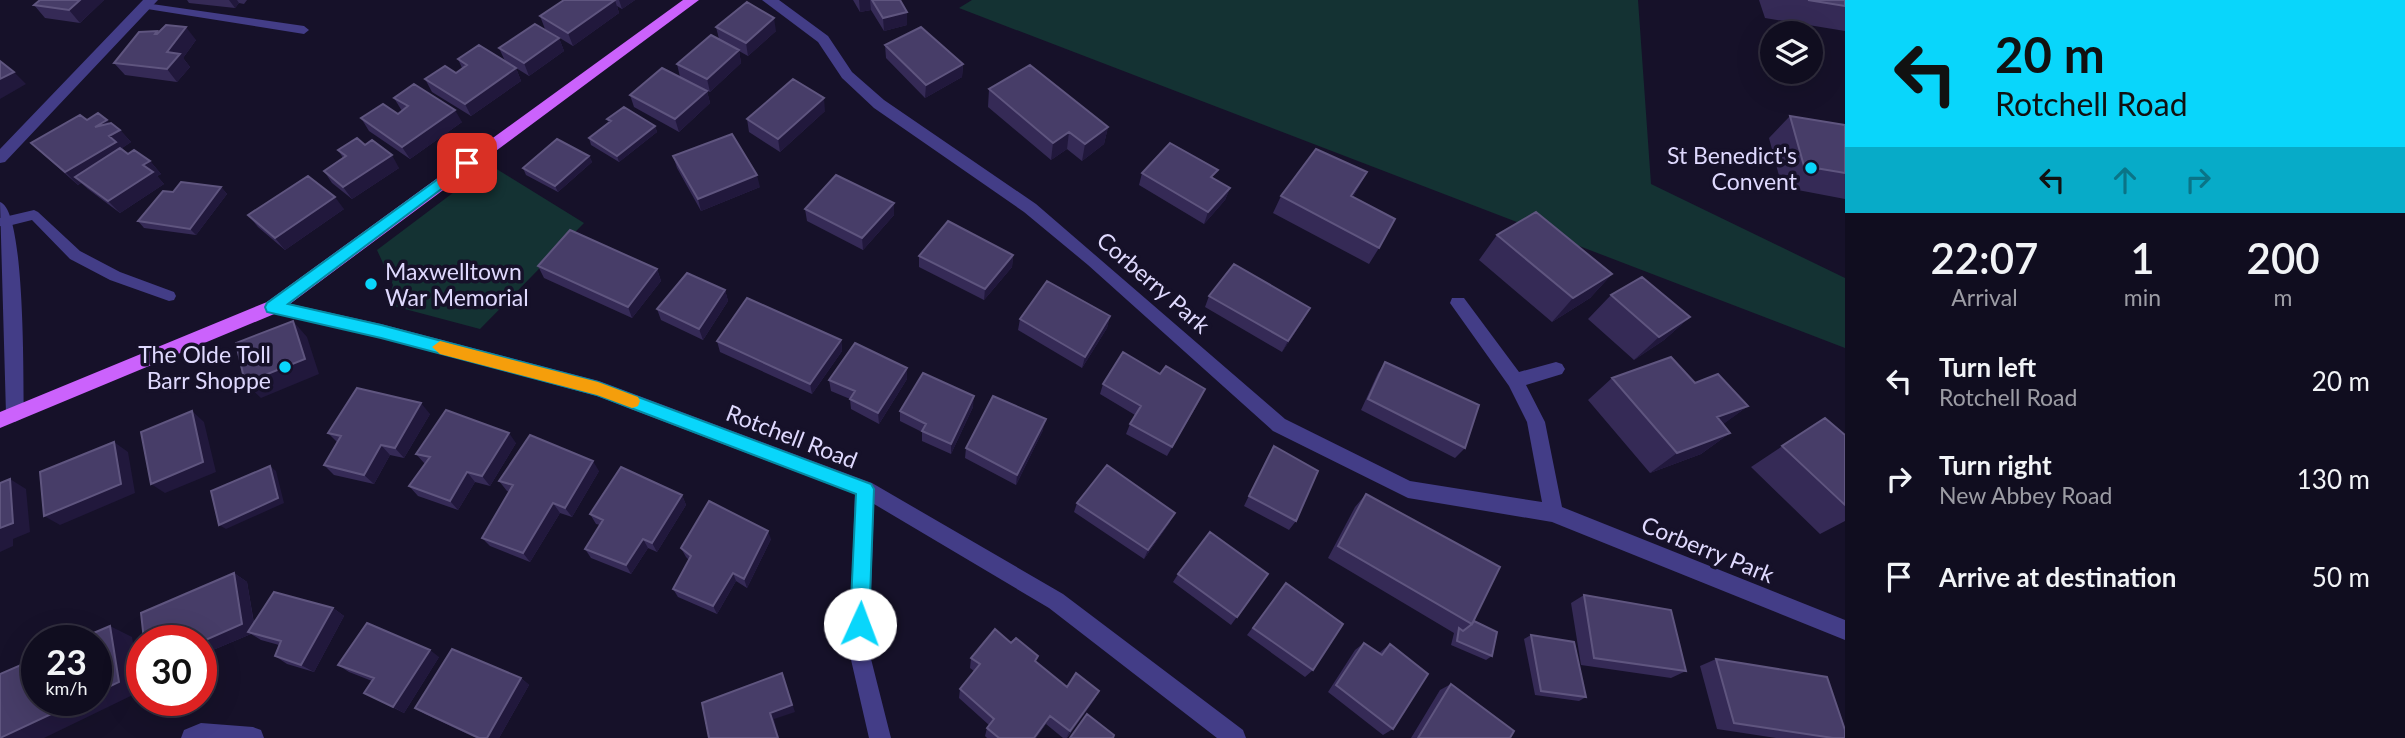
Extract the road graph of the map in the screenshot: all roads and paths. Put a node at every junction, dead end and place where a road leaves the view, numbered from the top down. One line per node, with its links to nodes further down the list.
1 (692, 0): 9 (main road)
2 (769, 0): 14 (street, Corberry Park)
3 (148, 3): 4 (lane); 5 (street)
4 (303, 30)
5 (0, 158)
6 (2, 215): 7 (lane); 12 (street)
7 (169, 296)
8 (1458, 303): 11 (street)
9 (272, 307): 12 (main road); 13 (street, Rotchell Road)
10 (1556, 369): 11 (street)
11 (1515, 381): 14 (street)
12 (7, 417)
13 (865, 489): 18 (street); 19 (street, Rotchell Road)
14 (1553, 513): 15 (street, Corberry Park)
15 (1845, 630)
16 (192, 738): 17 (street)
17 (253, 738)
18 (880, 738)
19 (1235, 738)

